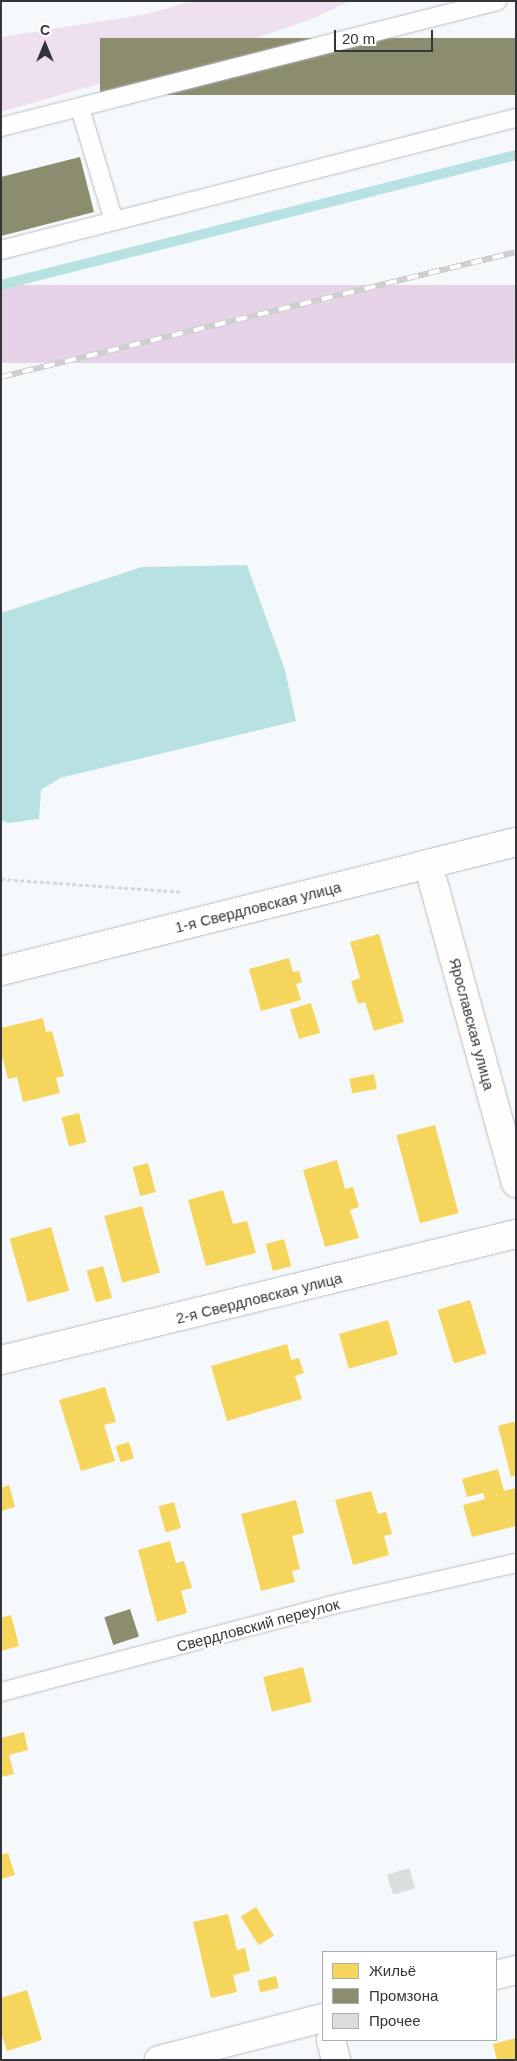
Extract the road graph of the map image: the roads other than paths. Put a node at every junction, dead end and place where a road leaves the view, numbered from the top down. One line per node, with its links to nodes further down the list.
1 (497, 1): 2 (lane)
2 (80, 108): 4 (lane); 5 (lane)
3 (516, 118): 5 (lane)
4 (1, 128)
5 (114, 221): 6 (lane)
6 (1, 250)
7 (516, 842): 8 (street, 1-я Свердловская улица)
8 (428, 864): 9 (street, 1-я Свердловская улица); 10 (street, Ярославская улица)
9 (1, 971)
10 (516, 1183)
11 (516, 1234): 12 (street, 2-я Свердловская улица)
12 (1, 1360)
13 (516, 1562): 14 (lane, Свердловский переулок)
14 (1, 1692)
15 (516, 1970): 16 (street)
16 (497, 1975)
17 (322, 2018): 19 (street)
18 (331, 2041): 20 (street)
19 (159, 2060)
20 (336, 2060)

